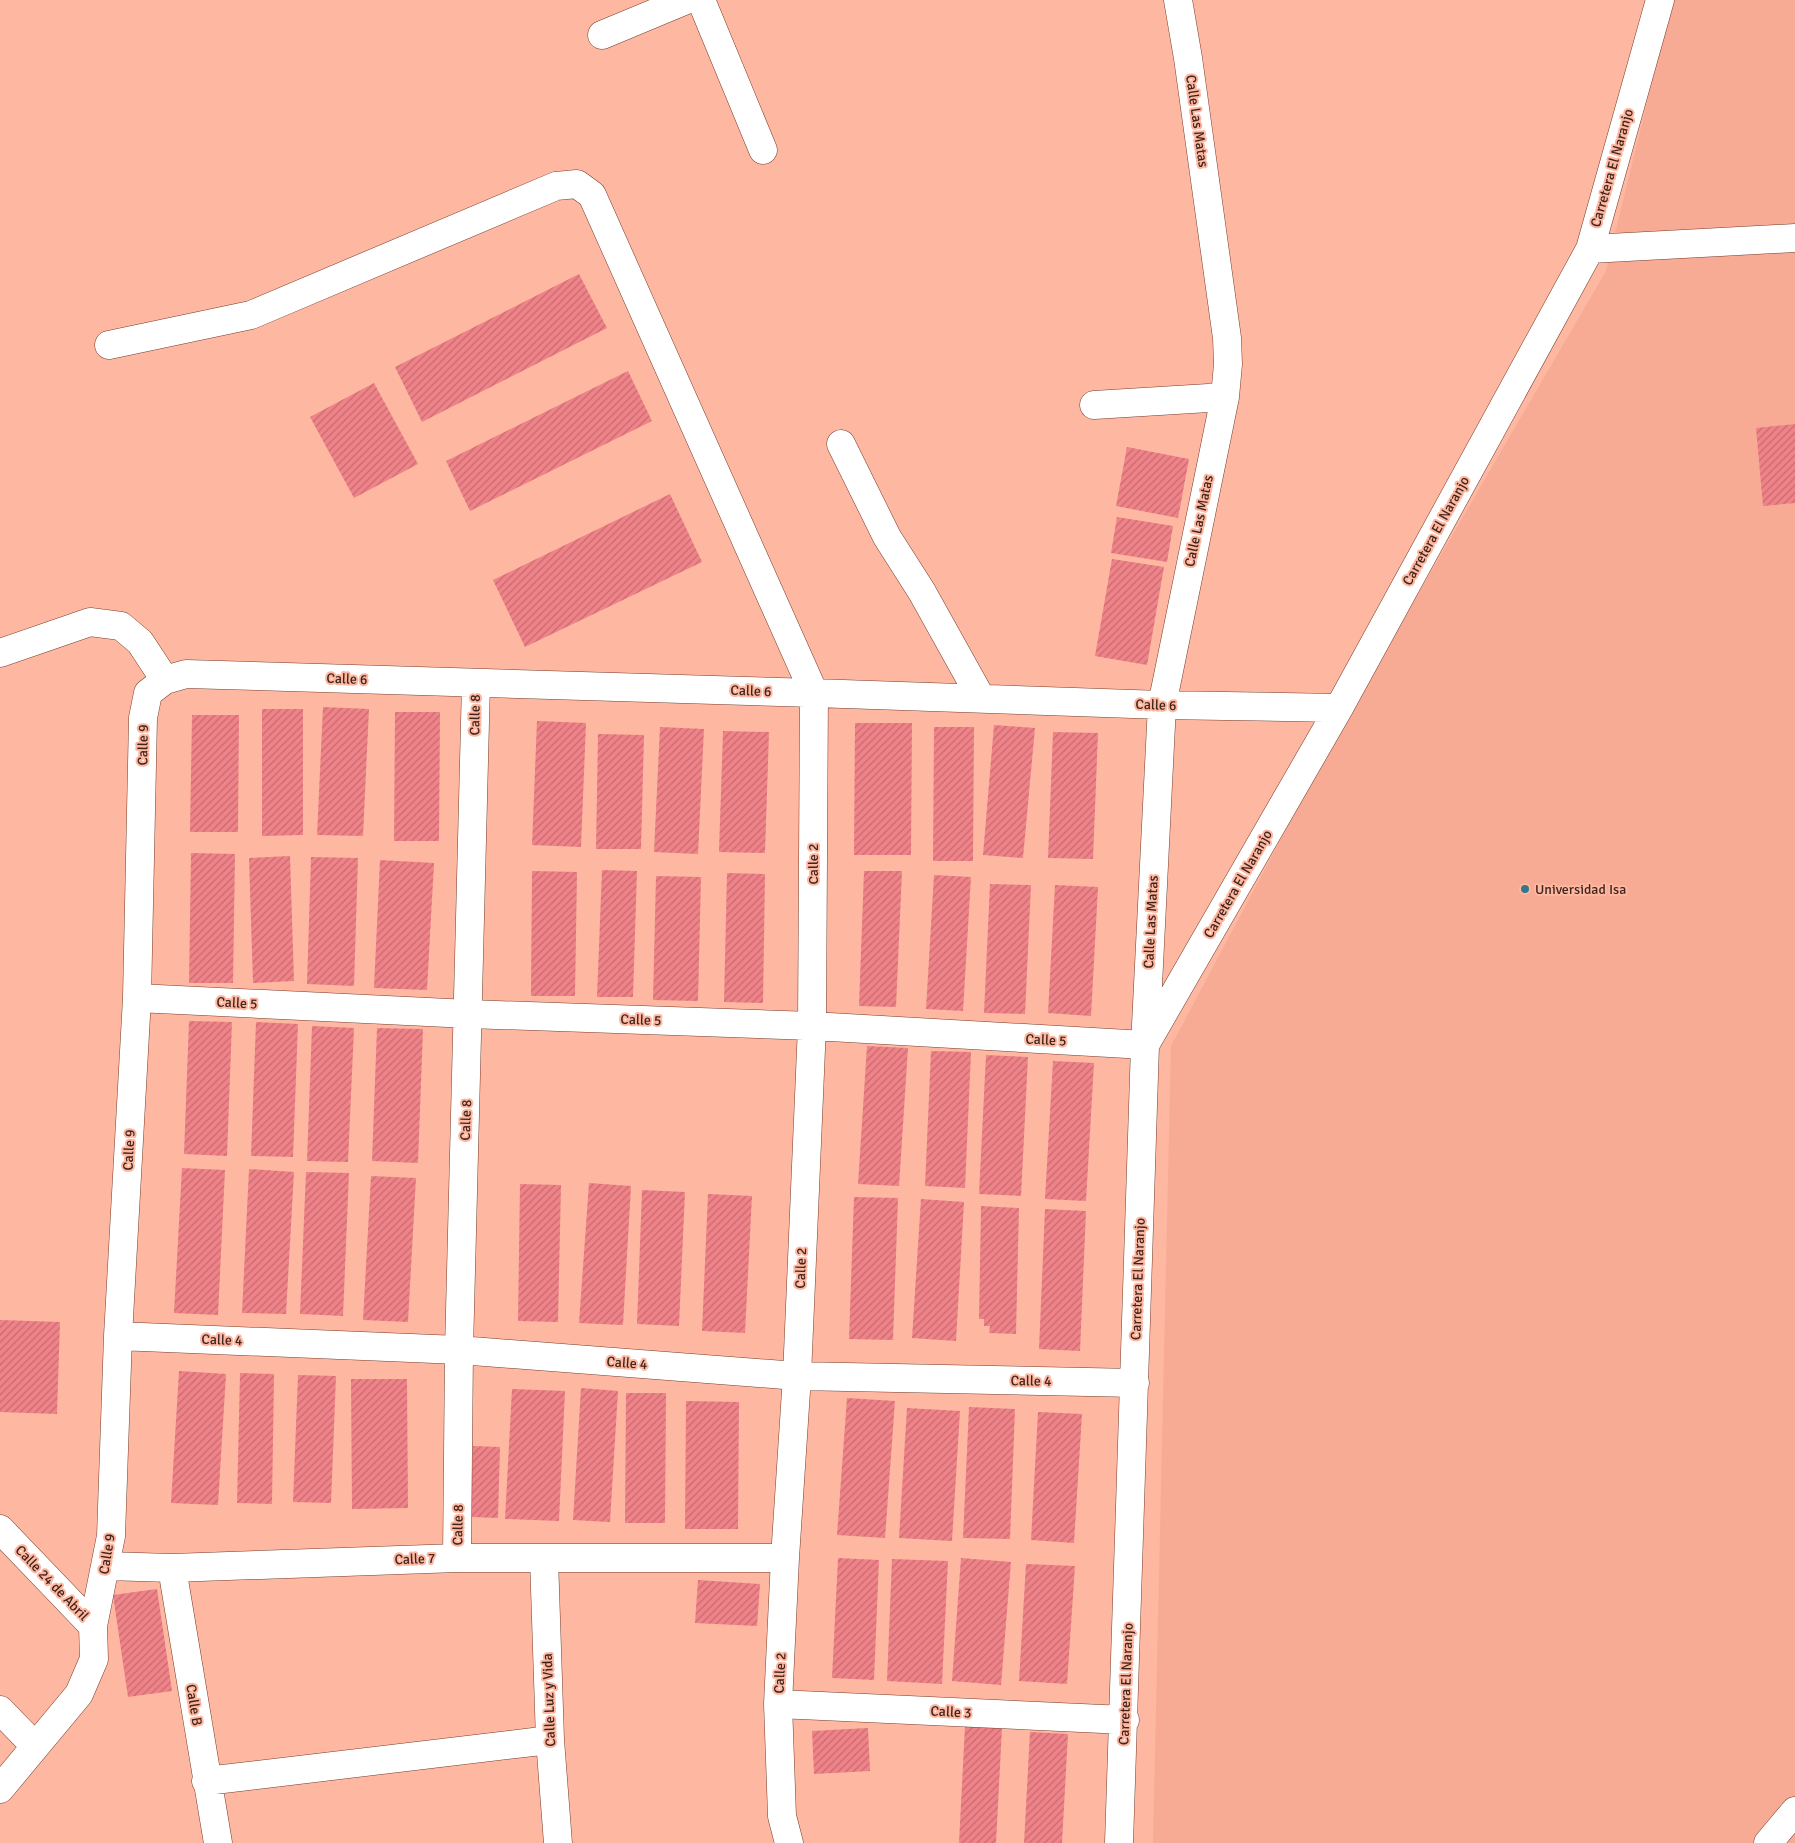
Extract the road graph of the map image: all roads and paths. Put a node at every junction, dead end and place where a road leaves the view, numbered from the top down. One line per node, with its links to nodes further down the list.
1 (686, 0): 5 (street)
2 (701, 0): 6 (street)
3 (1178, 0): 10 (street, Calle Las Matas)
4 (1660, 0): 8 (street, Carretera El Naranjo)
5 (602, 36)
6 (763, 150)
7 (1795, 238): 8 (street)
8 (1590, 249): 19 (street, Carretera El Naranjo)
9 (109, 345): 16 (street)
10 (1225, 397): 11 (street); 18 (street, Calle Las Matas)
11 (1094, 405)
12 (841, 444): 17 (street)
13 (0, 653): 14 (street)
14 (165, 680): 15 (street, Calle 6); 20 (street, Calle 9)
15 (476, 683): 16 (street, Calle 6); 21 (street, Calle 8)
16 (814, 692): 17 (street, Calle 6); 22 (street, Calle 2)
17 (981, 698): 18 (street, Calle 6)
18 (1162, 705): 19 (street, Calle 6); 23 (street, Calle Las Matas)
19 (1339, 708): 23 (street, Carretera El Naranjo)
20 (137, 998): 21 (street, Calle 5); 24 (street, Calle 9)
21 (468, 1014): 22 (street, Calle 5); 25 (street, Calle 8)
22 (812, 1026): 23 (street, Calle 5); 26 (street, Calle 2)
23 (1146, 1045): 27 (street, Carretera El Naranjo)
24 (118, 1336): 25 (street, Calle 4); 32 (street, Calle 9)
25 (459, 1350): 26 (street, Calle 4); 29 (street, Calle 8)
26 (797, 1376): 27 (street, Calle 4); 31 (street, Calle 2)
27 (1135, 1383): 37 (street, Carretera El Naranjo)
28 (0, 1529): 34 (street, Calle 24 de Abril)
29 (457, 1558): 30 (street, Calle 7); 33 (street, Calle 7)
30 (544, 1558): 31 (street, Calle 7); 38 (street, Calle Luz y Vida)
31 (785, 1558): 35 (street, Calle 2)
32 (106, 1566): 33 (street, Calle 7); 34 (street, Calle 9)
33 (172, 1568): 40 (street, Calle B)
34 (93, 1626): 39 (street, Calle 24 de Abril)
35 (778, 1704): 37 (street, Calle 3); 45 (street, Calle 2)
36 (0, 1710): 39 (street)
37 (1124, 1720): 46 (street, Carretera El Naranjo)
38 (550, 1740): 40 (street); 44 (street, Calle Luz y Vida)
39 (36, 1746): 41 (street, Calle 24 de Abril)
40 (206, 1780): 43 (street, Calle B)
41 (0, 1789)
42 (1795, 1811): 47 (street)
43 (218, 1843)
44 (558, 1843)
45 (788, 1843)
46 (1119, 1843)
47 (1768, 1843)

